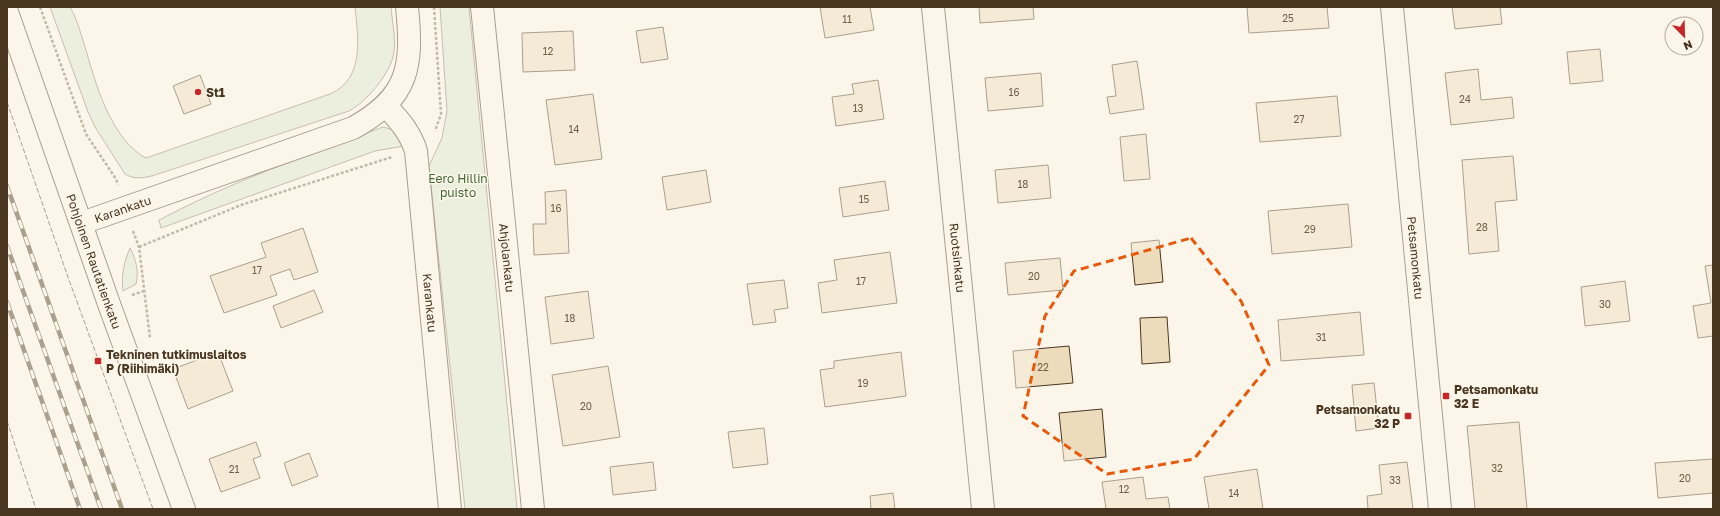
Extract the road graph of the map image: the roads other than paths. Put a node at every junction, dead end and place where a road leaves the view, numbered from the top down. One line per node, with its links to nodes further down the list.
1 (407, 7): 6 (street, Karankatu)
2 (482, 7): 10 (street, Ahjolankatu)
3 (933, 7): 11 (street, Ruotsinkatu)
4 (1392, 7): 12 (street, Petsamonkatu)
5 (7, 12): 7 (street, Pohjoinen Rautatienkatu)
6 (386, 106): 7 (street, Karankatu); 9 (street, Karankatu)
7 (82, 223): 8 (street, Pohjoinen Rautatienkatu)
8 (184, 509)
9 (450, 509)
10 (533, 509)
11 (983, 509)
12 (1440, 509)

